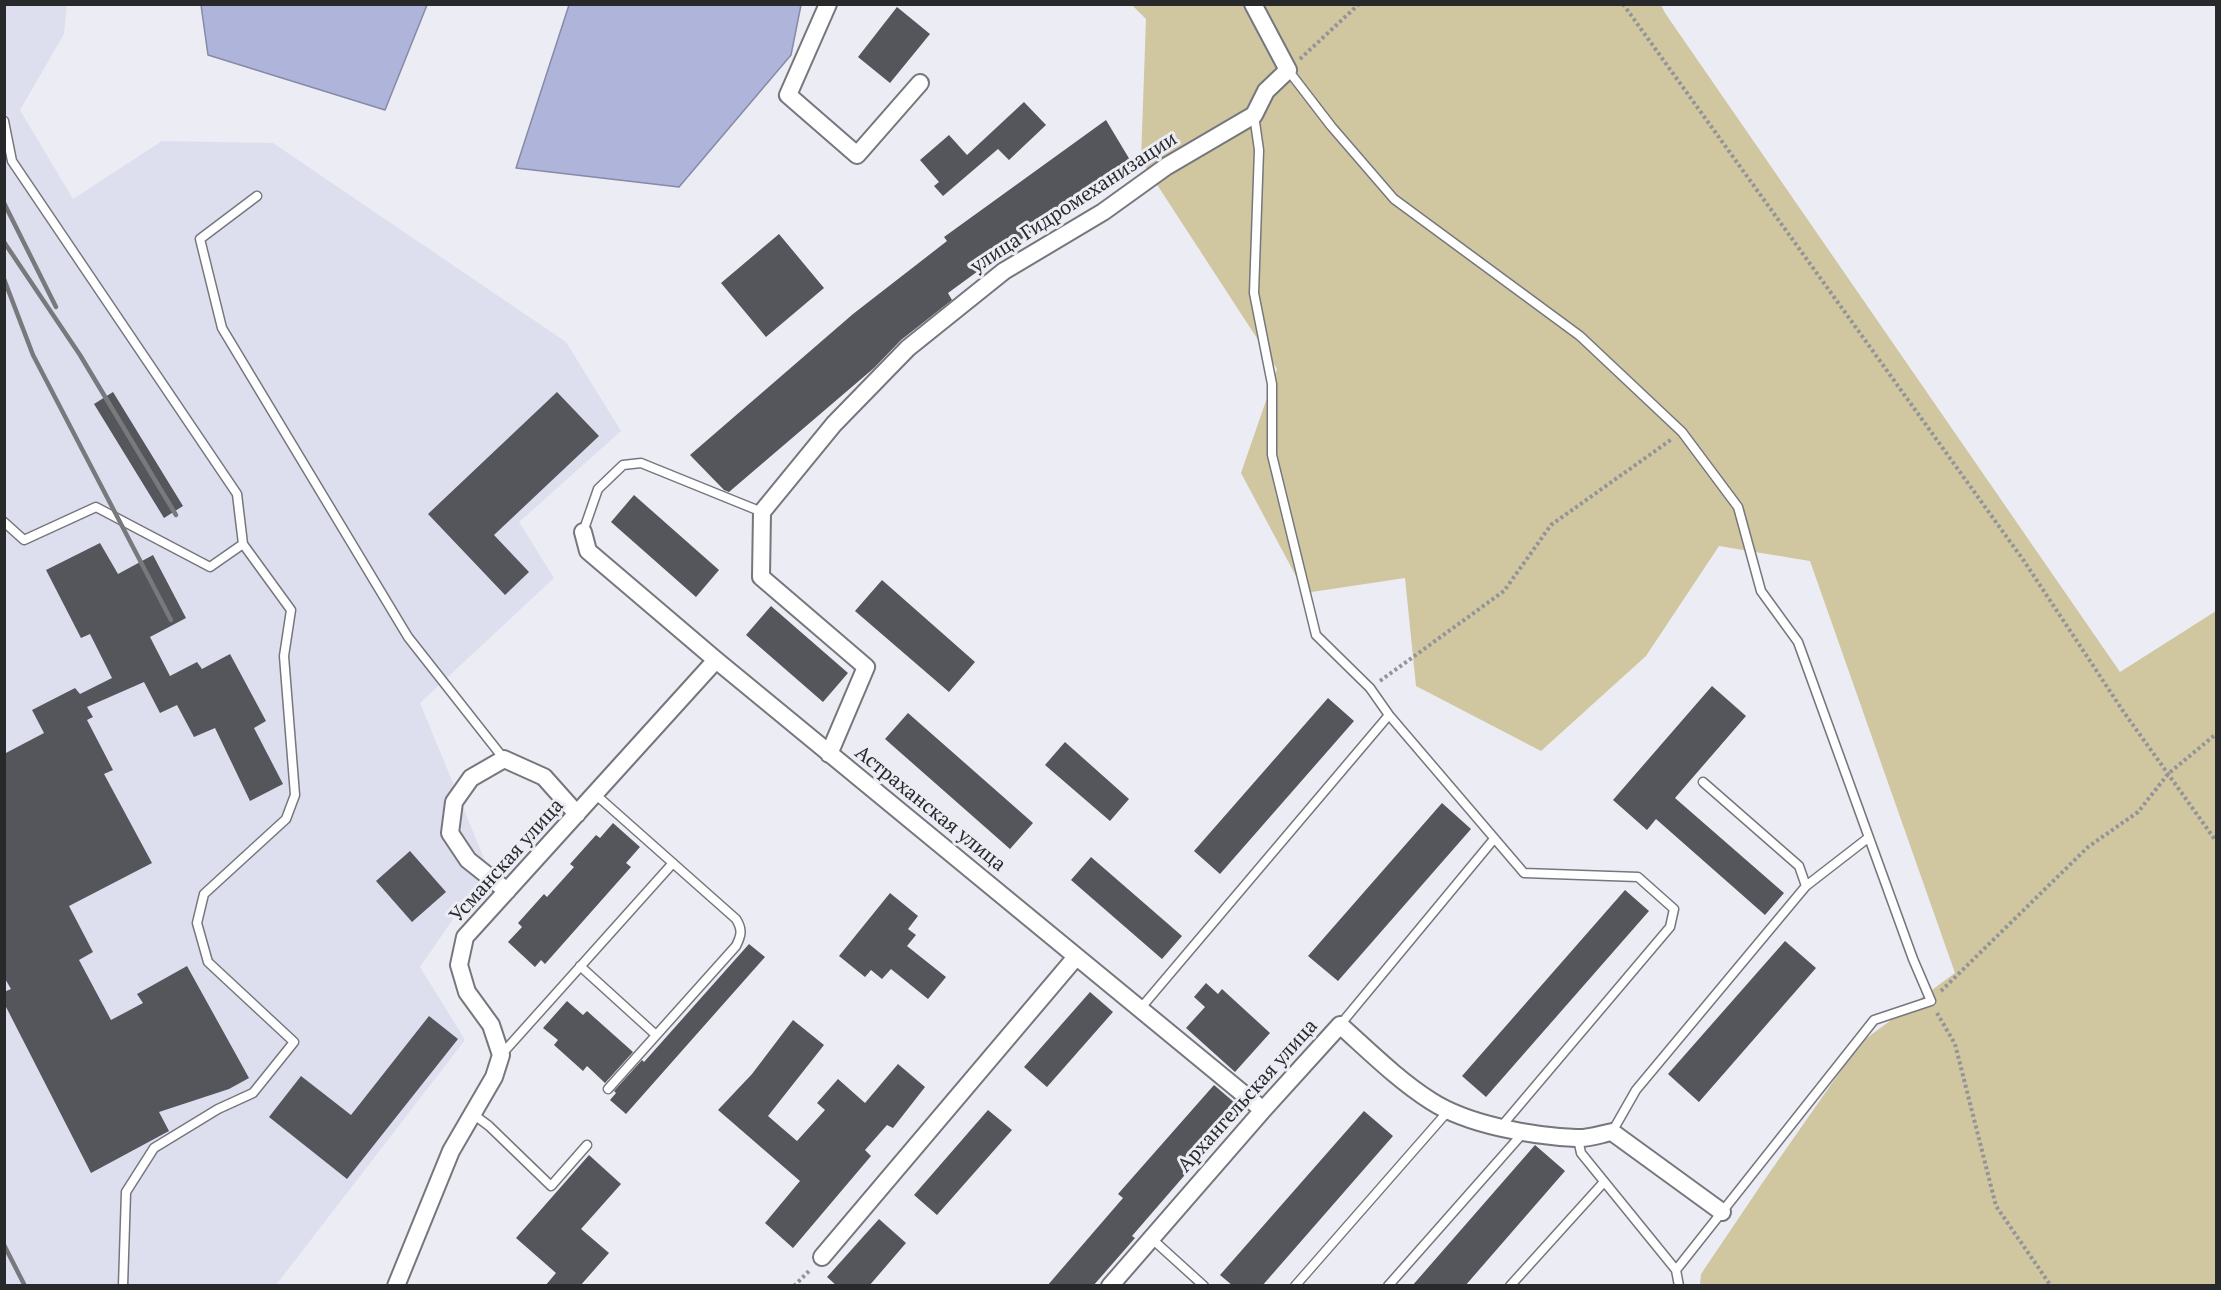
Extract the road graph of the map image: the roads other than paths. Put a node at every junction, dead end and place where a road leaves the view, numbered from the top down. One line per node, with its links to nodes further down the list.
1 (828, 4): 4 (street)
2 (1253, 4): 3 (street)
3 (1288, 70): 5 (street); 19 (lane)
4 (920, 82)
5 (1254, 115): 8 (street, улица Гидромеханизации); 13 (lane)
6 (4, 121): 11 (lane)
7 (257, 196): 15 (lane)
8 (762, 512): 10 (lane); 14 (street)
9 (4, 522): 11 (lane)
10 (583, 532): 12 (street, Астраханская улица)
11 (243, 544): 44 (lane)
12 (716, 660): 14 (street, Астраханская улица); 17 (street, Усманская улица)
13 (1389, 715): 20 (lane); 26 (lane)
14 (829, 754): 24 (street, Астраханская улица)
15 (504, 759): 18 (street); 23 (street)
16 (1703, 782): 22 (lane)
17 (595, 794): 18 (street, Усманская улица); 21 (lane)
18 (577, 814): 23 (street, Усманская улица)
19 (1868, 838): 22 (lane); 40 (lane)
20 (1494, 839): 27 (lane); 34 (lane)
21 (673, 863): 25 (lane); 28 (lane)
22 (1806, 886): 36 (lane)
23 (507, 891): 29 (street, Усманская улица)
24 (1076, 957): 26 (street, Астраханская улица); 42 (street)
25 (580, 966): 28 (lane); 29 (lane)
26 (1140, 1009): 31 (street, Астраханская улица)
27 (1340, 1025): 31 (street, Архангельская улица); 32 (street, Архангельская улица)
28 (656, 1035): 30 (lane)
29 (501, 1055): 33 (street)
30 (608, 1089)
31 (1263, 1110): 41 (street, Архангельская улица)
32 (1449, 1110): 34 (street, Архангельская улица); 48 (lane)
33 (473, 1114): 38 (lane); 45 (street)
34 (1500, 1128): 35 (street, Архангельская улица)
35 (1525, 1132): 37 (street, Архангельская улица); 49 (lane)
36 (1612, 1132): 37 (street, Архангельская улица); 40 (street)
37 (1578, 1139): 39 (lane)
38 (587, 1144)
39 (1604, 1182): 43 (lane); 50 (lane)
40 (1722, 1212): 43 (lane)
41 (1151, 1238): 46 (street, Архангельская улица); 47 (lane)
42 (822, 1257)
43 (1676, 1270): 51 (lane)
44 (123, 1286)
45 (396, 1286)
46 (1110, 1286)
47 (1204, 1286)
48 (1295, 1286)
49 (1388, 1286)
50 (1510, 1286)
51 (1679, 1286)

